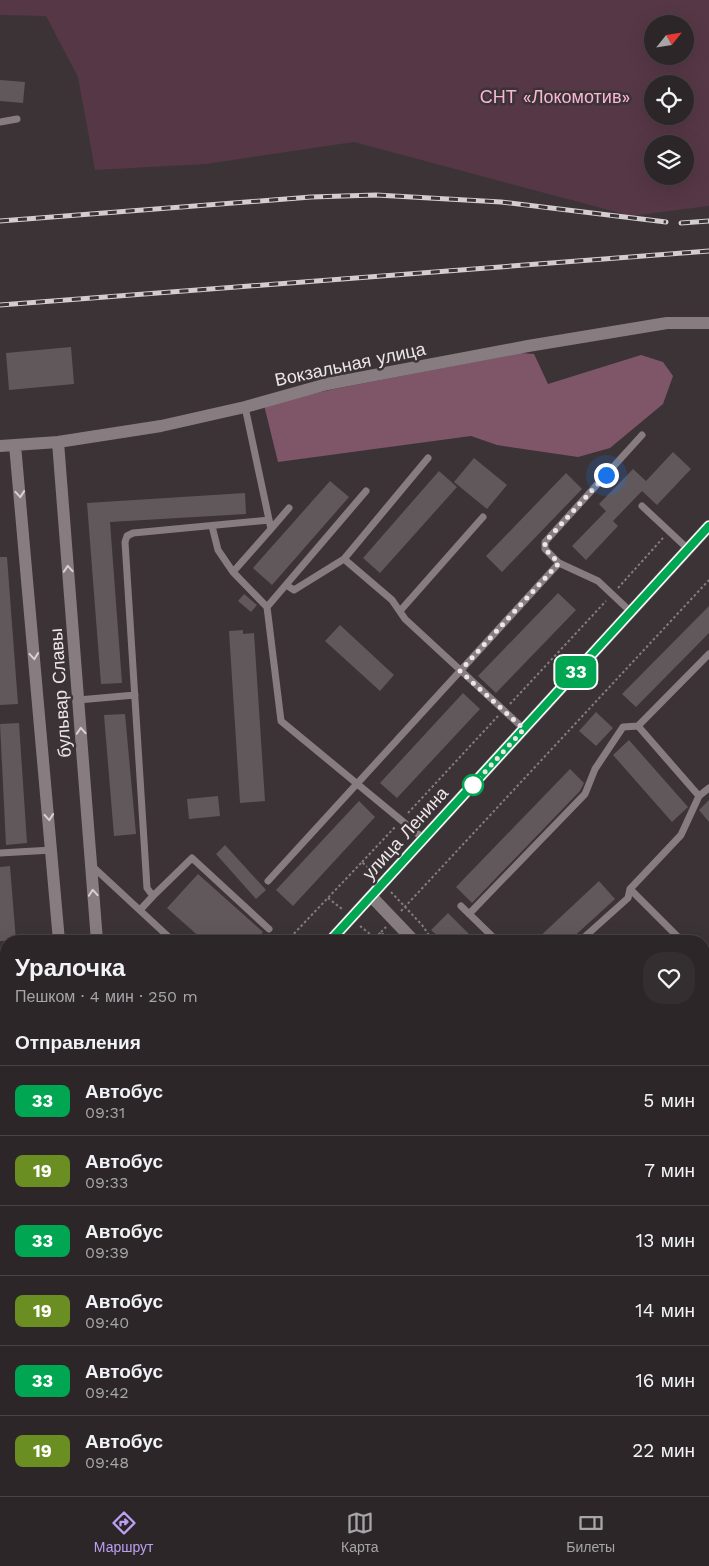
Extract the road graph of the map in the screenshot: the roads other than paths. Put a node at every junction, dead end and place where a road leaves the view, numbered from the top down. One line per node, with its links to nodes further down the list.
1 (17, 119): 2 (lane)
2 (0, 122)
3 (709, 323): 4 (street, Вокзальная улица)
4 (245, 407): 6 (street, Вокзальная улица); 14 (lane)
5 (642, 435): 20 (lane)
6 (58, 442): 7 (street, Вокзальная улица); 29 (street, бульвар Славы, one-way to 6)
7 (15, 445): 8 (street, Вокзальная улица); 36 (street, бульвар Славы, one-way to 36)
8 (0, 446)
9 (428, 458): 19 (lane)
10 (366, 492): 22 (lane)
11 (642, 506): 18 (lane)
12 (289, 508): 17 (lane)
13 (484, 517): 24 (lane)
14 (269, 520): 15 (lane); 17 (lane)
15 (212, 526): 21 (lane); 28 (lane)
16 (709, 526): 18 (street, улица Ленина)
17 (271, 529): 21 (lane)
18 (688, 549): 25 (street, улица Ленина)
19 (344, 559): 22 (lane); 24 (lane)
20 (559, 563): 25 (lane); 27 (lane)
21 (233, 572): 23 (lane)
22 (286, 585): 23 (lane)
23 (267, 607): 32 (lane)
24 (400, 611): 27 (lane)
25 (631, 612): 31 (street, улица Ленина)
26 (709, 654): 30 (lane)
27 (460, 671): 31 (lane); 32 (lane)
28 (135, 695): 29 (lane); 41 (lane)
29 (78, 700): 38 (street, бульвар Славы, one-way to 29)
30 (638, 726): 34 (lane); 45 (lane)
31 (524, 729): 35 (street, улица Ленина)
32 (357, 784): 35 (lane); 39 (lane)
33 (709, 788): 34 (lane)
34 (699, 796): 40 (lane)
35 (424, 839): 42 (street, улица Ленина)
36 (52, 850): 37 (lane); 47 (street, бульвар Славы)
37 (0, 853)
38 (91, 864): 44 (lane); 48 (street, бульвар Славы, one-way to 38)
39 (268, 881)
40 (630, 889): 53 (lane); 54 (lane)
41 (153, 896): 44 (lane); 46 (lane)
42 (372, 896): 50 (street, улица Ленина); 51 (street)
43 (461, 906): 45 (lane)
44 (140, 910): 49 (lane)
45 (469, 914): 52 (lane)
46 (269, 929)
47 (59, 935)
48 (97, 935)
49 (167, 935)
50 (336, 935)
51 (408, 935)
52 (492, 935)
53 (587, 935)
54 (676, 935)

